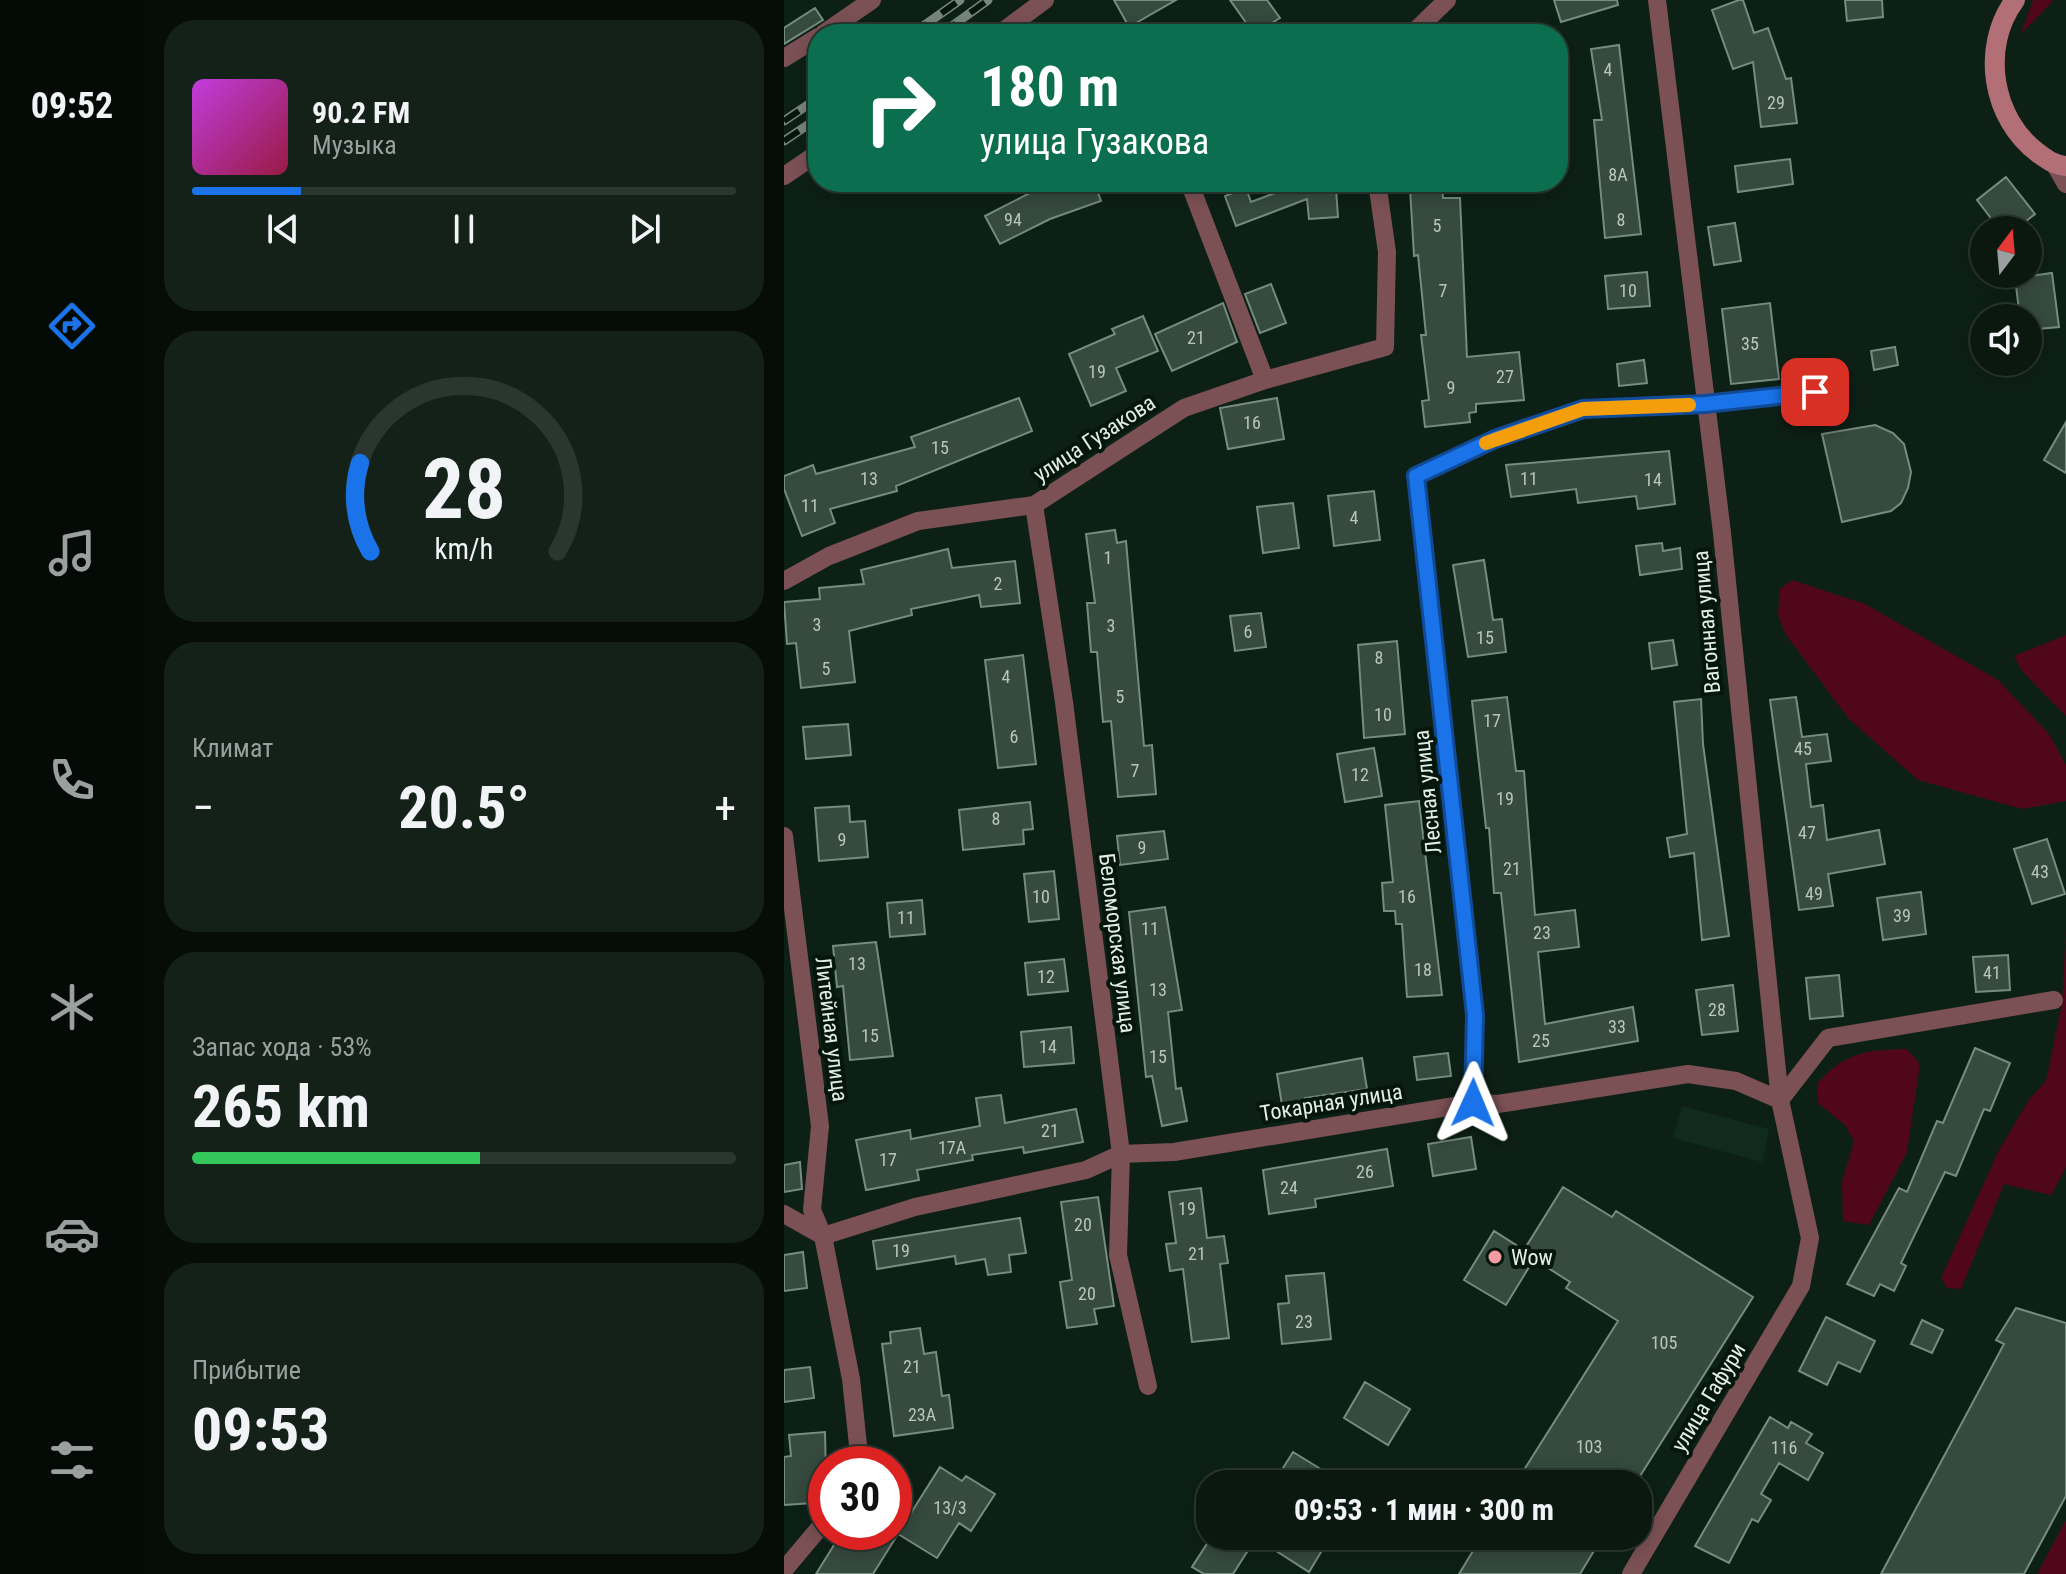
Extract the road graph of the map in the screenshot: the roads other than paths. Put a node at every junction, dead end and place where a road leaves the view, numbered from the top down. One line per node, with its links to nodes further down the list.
1 (872, 0): 6 (street)
2 (1045, 0): 7 (street)
3 (1447, 0): 8 (street)
4 (1657, 0): 19 (street, Вагонная улица)
5 (2015, 0): 12 (street)
6 (837, 24)
7 (1013, 24)
8 (1422, 24)
9 (808, 43): 10 (street)
10 (784, 58)
11 (808, 160): 13 (street)
12 (2060, 166): 14 (street)
13 (784, 176)
14 (2066, 184)
15 (1193, 192): 17 (street)
16 (1378, 192): 17 (street, улица Гузакова)
17 (1265, 380): 20 (street, улица Гузакова)
18 (1815, 392): 19 (street)
19 (1705, 404): 24 (street, Вагонная улица); 25 (street, Лесная улица)
20 (1034, 505): 21 (street, улица Гузакова); 26 (street, Беломорская улица)
21 (784, 581)
22 (784, 836): 28 (street, Литейная улица)
23 (2054, 1000): 24 (street)
24 (1780, 1100): 25 (street, Токарная улица); 29 (street, Вагонная улица)
25 (1473, 1103): 26 (street, Токарная улица)
26 (1121, 1154): 28 (street, Токарная улица); 30 (street, Беломорская улица)
27 (784, 1214): 28 (street)
28 (823, 1236): 31 (street, Литейная улица)
29 (1810, 1238): 34 (street, улица Гафури)
30 (1148, 1386)
31 (858, 1446)
32 (808, 1541): 33 (street)
33 (784, 1570)
34 (1631, 1574)

